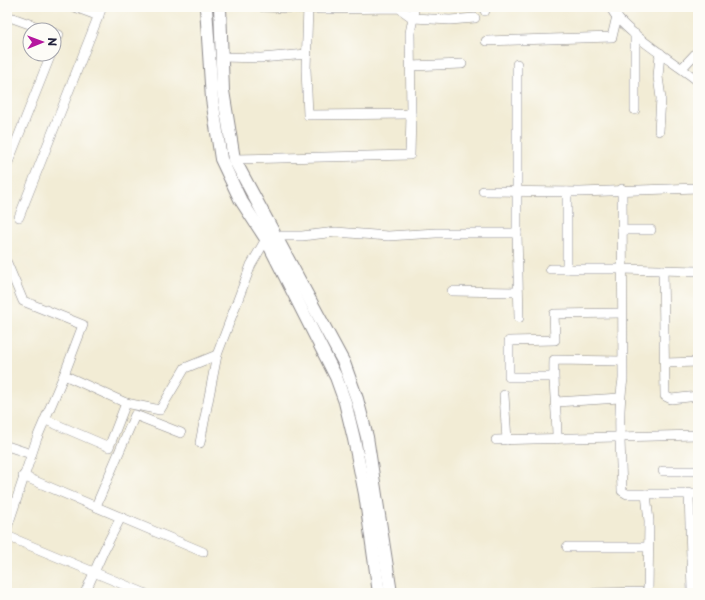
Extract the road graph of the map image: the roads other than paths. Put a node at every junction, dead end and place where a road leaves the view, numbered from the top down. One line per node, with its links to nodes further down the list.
1 (75, 7): 9 (street)
2 (206, 7): 41 (main road)
3 (220, 7): 20 (main road)
4 (263, 7): 5 (street)
5 (308, 7): 8 (street); 19 (street)
6 (414, 7): 12 (street)
7 (611, 7): 11 (street)
8 (372, 8): 12 (street)
9 (101, 11): 37 (street)
10 (7, 16): 14 (street)
11 (617, 16): 15 (street); 16 (street)
12 (413, 18): 13 (street); 24 (street)
13 (475, 18)
14 (24, 22)
15 (635, 34): 18 (street); 27 (street)
16 (486, 41)
17 (698, 51): 25 (street)
18 (660, 53): 25 (street); 29 (street)
19 (307, 54): 20 (street); 28 (street)
20 (221, 57): 30 (main road)
21 (48, 62): 31 (street)
22 (462, 64): 24 (street)
23 (517, 64): 35 (street)
24 (411, 66): 28 (street)
25 (682, 68): 26 (street)
26 (698, 81)
27 (636, 110)
28 (411, 114): 30 (street)
29 (659, 131)
30 (234, 159): 41 (main road)
31 (7, 165)
32 (698, 188): 33 (street)
33 (622, 190): 36 (street); 38 (street)
34 (483, 191): 35 (street)
35 (518, 192): 36 (street); 40 (street)
36 (567, 192): 44 (street)
37 (18, 217)
38 (622, 230): 39 (street); 45 (street)
39 (651, 230)
40 (517, 233): 41 (street); 49 (street)
41 (272, 238): 52 (main road); 53 (main road); 54 (street)
42 (7, 263): 58 (street)
43 (550, 269): 44 (street)
44 (567, 269): 45 (street)
45 (621, 269): 46 (street); 50 (street)
46 (664, 270): 47 (street); 57 (street)
47 (698, 271)
48 (452, 291): 49 (street)
49 (518, 292): 51 (street)
50 (621, 313): 55 (street); 59 (street)
51 (519, 318)
52 (330, 336): 53 (main road); 93 (main road)
53 (320, 345): 92 (main road)
54 (217, 355): 64 (street); 72 (street)
55 (622, 361): 59 (street); 62 (street)
56 (698, 362): 57 (street)
57 (665, 363): 61 (street)
58 (64, 375): 64 (street); 65 (street)
59 (553, 377): 63 (street)
60 (504, 395): 71 (street)
61 (698, 396)
62 (620, 398): 63 (street); 68 (street)
63 (556, 402): 69 (street)
64 (126, 403): 65 (street)
65 (46, 420): 74 (street)
66 (181, 433): 80 (street)
67 (698, 435): 68 (street)
68 (620, 438): 69 (street); 78 (street)
69 (556, 439): 71 (street)
70 (496, 440): 71 (street)
71 (507, 440)
72 (200, 443)
73 (7, 446): 74 (street)
74 (31, 454): 77 (street)
75 (663, 471): 76 (street)
76 (698, 471)
77 (23, 476): 80 (street); 81 (street)
78 (646, 494): 79 (street); 86 (street)
79 (694, 494): 88 (street)
80 (96, 506): 82 (street)
81 (10, 507): 83 (street)
82 (121, 517): 87 (street); 89 (street)
83 (7, 528)
84 (7, 536): 89 (street)
85 (567, 547): 86 (street)
86 (647, 547): 96 (street)
87 (203, 552)
88 (695, 557): 97 (street)
89 (93, 572): 90 (street); 91 (street)
90 (85, 593)
91 (144, 593)
92 (378, 593)
93 (391, 593)
94 (595, 593): 95 (street)
95 (623, 593): 96 (street)
96 (650, 593)
97 (692, 593)

